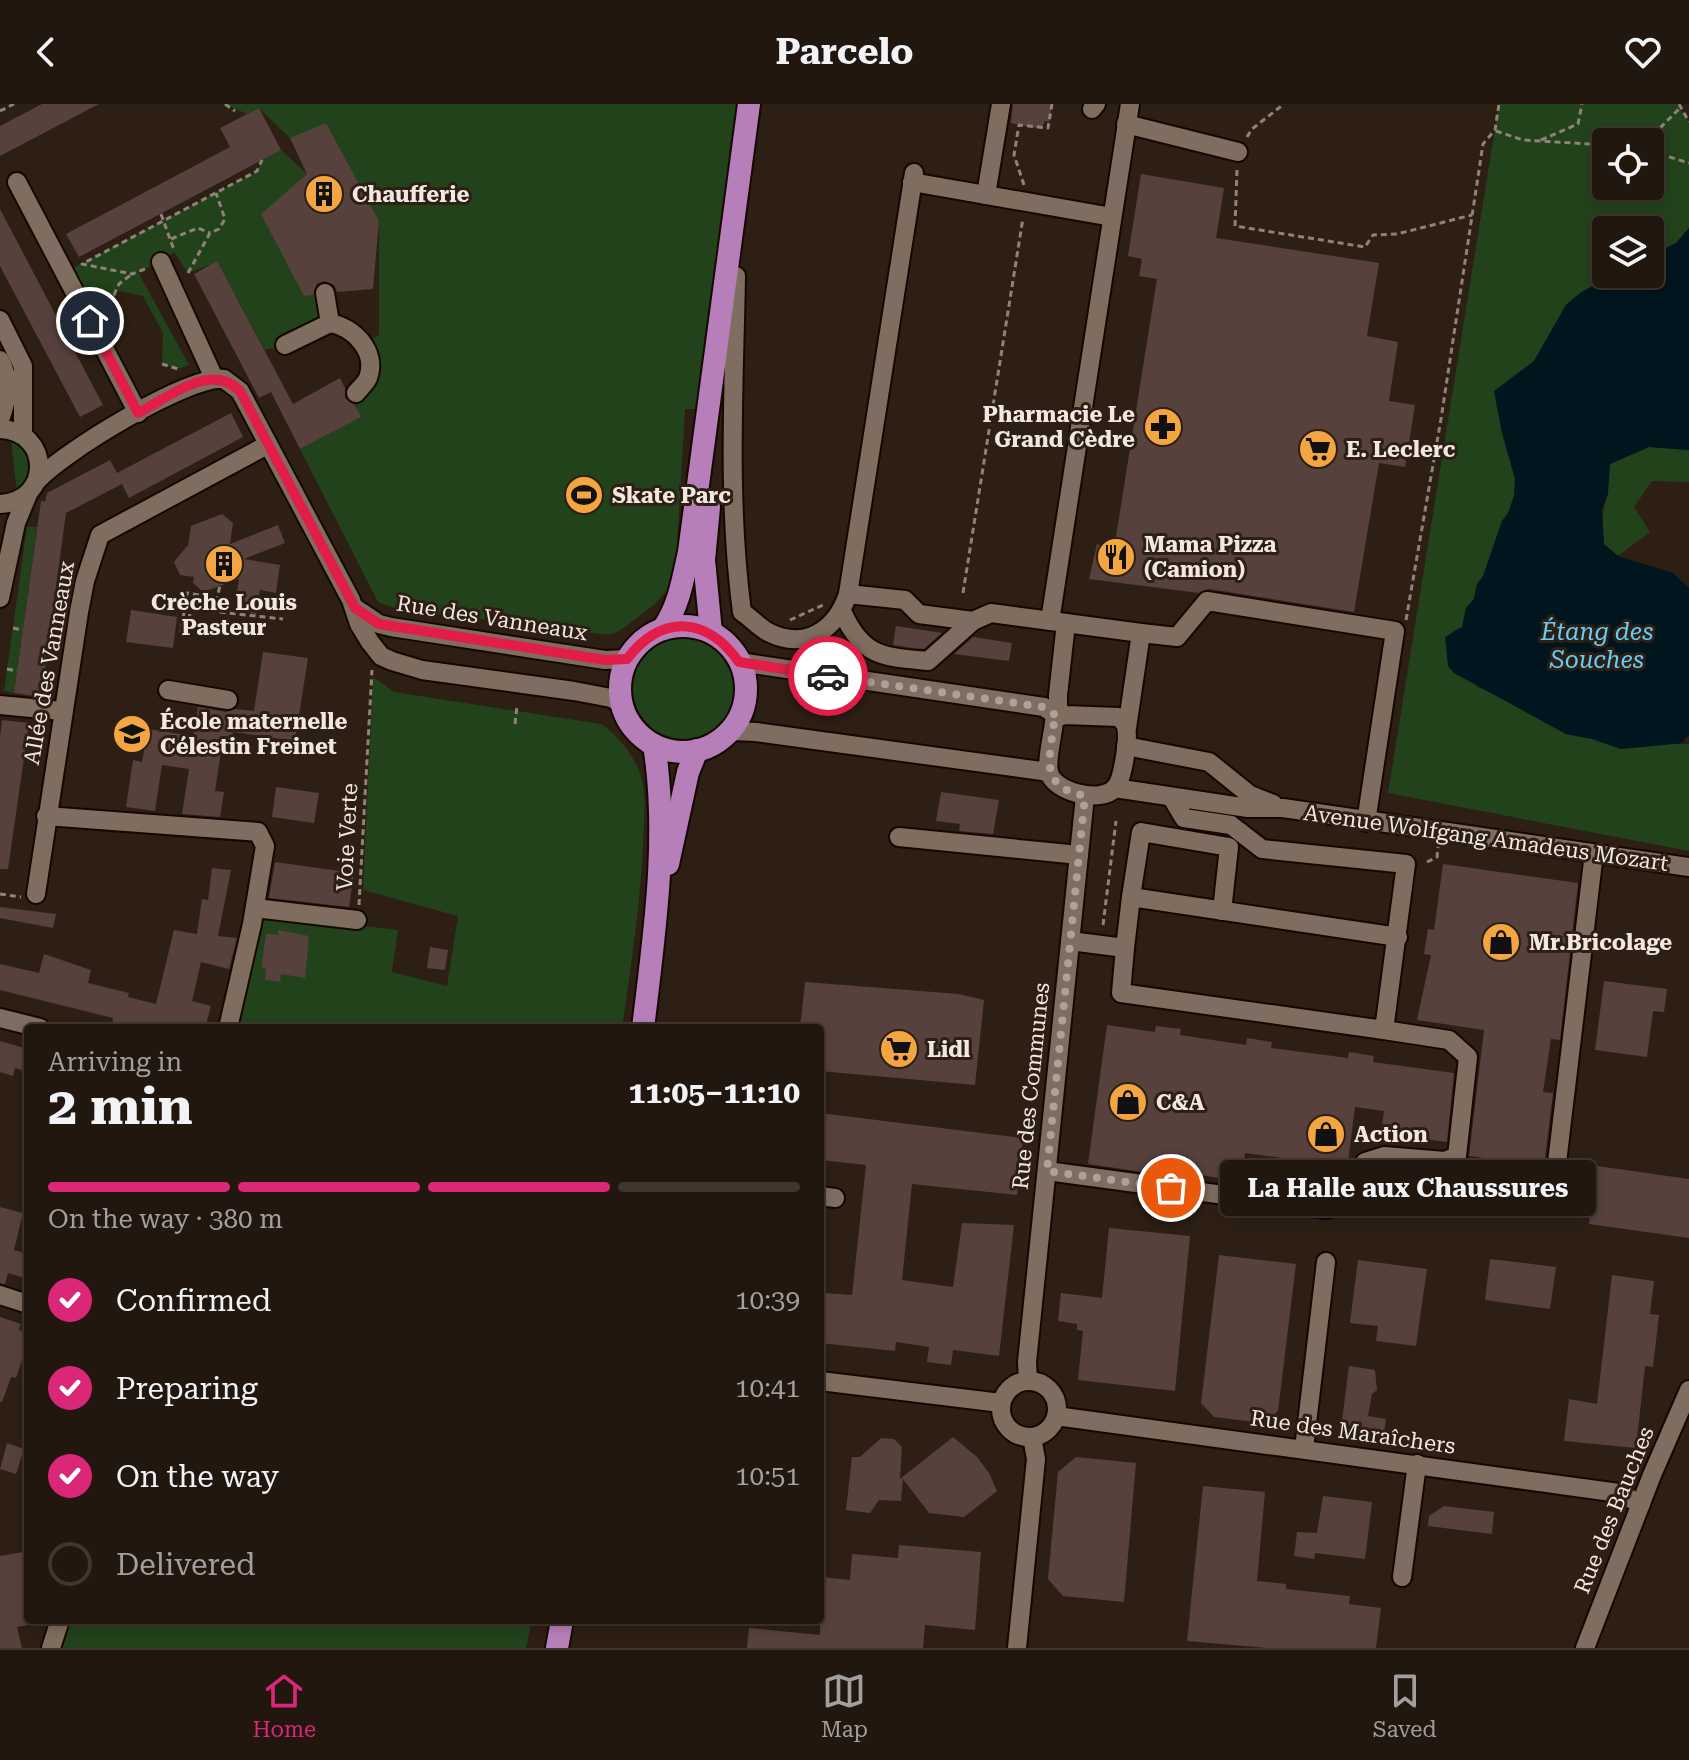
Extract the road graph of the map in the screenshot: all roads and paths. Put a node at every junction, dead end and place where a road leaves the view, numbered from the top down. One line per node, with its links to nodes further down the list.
1 (14, 104): 11 (path)
2 (225, 104): 12 (path)
3 (750, 104): 37 (main road); 68 (main road)
4 (1001, 104): 26 (street)
5 (1052, 104): 25 (path)
6 (1130, 104): 14 (street)
7 (1284, 104): 19 (path)
8 (1499, 104): 16 (path)
9 (1582, 104): 17 (path)
10 (1680, 106): 13 (path); 15 (path)
11 (0, 109)
12 (235, 111)
13 (1689, 122)
14 (1126, 124): 19 (street); 30 (street)
15 (1659, 128)
16 (1495, 130): 17 (path); 28 (path)
17 (1539, 141): 18 (path)
18 (1592, 144)
19 (1238, 152): 28 (path)
20 (1664, 155): 22 (path)
21 (262, 160): 24 (path)
22 (1689, 163)
23 (17, 182): 48 (street)
24 (216, 193): 31 (path); 32 (path)
25 (1026, 193)
26 (986, 195): 30 (street); 61 (street)
27 (161, 214): 31 (path)
28 (1472, 215): 70 (path)
29 (1023, 217): 59 (path)
30 (1112, 217): 66 (street)
31 (165, 219): 33 (path); 36 (path)
32 (210, 233): 33 (path); 35 (path)
33 (171, 239): 34 (path)
34 (161, 262): 36 (path); 46 (street)
35 (188, 273)
36 (132, 274): 38 (path)
37 (736, 276): 61 (street); 71 (main road)
38 (86, 291)
39 (325, 293): 41 (street)
40 (0, 320): 51 (street)
41 (330, 323): 42 (street); 47 (street)
42 (285, 345)
43 (0, 360): 49 (street)
44 (162, 364): 45 (path)
45 (178, 369)
46 (214, 378): 48 (street); 53 (street)
47 (356, 393)
48 (138, 413): 52 (street)
49 (0, 420)
50 (0, 429): 51 (street)
51 (27, 439): 52 (street); 54 (street)
52 (82, 443): 54 (street)
53 (267, 445): 62 (street); 83 (street, Allée des Vanneaux)
54 (32, 488): 55 (street); 57 (street)
55 (0, 504)
56 (0, 527): 57 (street)
57 (8, 555): 60 (street)
58 (222, 577): 63 (path)
59 (963, 593)
60 (0, 598)
61 (845, 602): 64 (path); 65 (street); 65 (street)
62 (355, 608): 73 (street, Rue des Vanneaux); 80 (street)
63 (283, 619)
64 (791, 620)
65 (973, 621): 66 (street)
66 (1058, 622): 72 (street); 84 (street)
67 (13, 628): 69 (path)
68 (663, 629): 71 (main road); 73 (main road)
69 (23, 630)
70 (1395, 631): 72 (street); 97 (street)
71 (711, 632): 74 (main road)
72 (1141, 633): 87 (street)
73 (627, 659): 80 (main road)
74 (739, 662): 84 (street); 86 (main road)
75 (377, 663): 108 (path, Voie Verte)
76 (7, 669): 77 (path)
77 (17, 671)
78 (168, 690): 79 (street)
79 (228, 700)
80 (620, 703): 88 (main road)
81 (0, 705): 83 (street)
82 (517, 706): 85 (path)
83 (62, 711): 95 (street, Allée des Vanneaux)
84 (1058, 717): 87 (street); 90 (street)
85 (515, 724)
86 (731, 731): 89 (main road); 90 (street)
87 (1126, 737): 91 (street); 94 (street, Avenue Wolfgang Amadeus Mozart)
88 (654, 745): 89 (main road); 109 (main road)
89 (697, 750): 109 (main road)
90 (1049, 772): 92 (street)
91 (1115, 788): 92 (street); 93 (street, Avenue Wolfgang Amadeus Mozart)
92 (1085, 796): 101 (street, Rue des Communes)
93 (1172, 798): 94 (street, Avenue Wolfgang Amadeus Mozart); 111 (street)
94 (1283, 808): 97 (street, Avenue Wolfgang Amadeus Mozart)
95 (46, 816): 104 (street, Allée des Vanneaux); 106 (street)
96 (1116, 821): 110 (path)
97 (1366, 822): 100 (street, Avenue Wolfgang Amadeus Mozart)
98 (899, 837): 101 (street)
99 (1439, 844): 102 (path)
100 (1594, 853): 103 (street, Avenue Wolfgang Amadeus Mozart); 119 (street)
101 (1079, 855): 112 (street, Rue des Communes)
102 (1427, 862)
103 (1689, 867)
104 (36, 894)
105 (1131, 897): 107 (street); 107 (street); 113 (street)
106 (255, 908): 108 (street); 116 (street)
107 (1222, 911): 111 (street)
108 (357, 920)
109 (656, 920): 117 (main road)
110 (1103, 925)
111 (1398, 937): 118 (street)
112 (1070, 941): 113 (street); 120 (street, Rue des Communes)
113 (1125, 948): 118 (street)
114 (0, 1018): 115 (street)
115 (24, 1024)
116 (229, 1024)
117 (643, 1024)
118 (1384, 1030): 119 (street)
119 (1445, 1161): 120 (street)
120 (1047, 1171): 125 (street, Rue des Communes)
121 (1326, 1262): 130 (street)
122 (0, 1295): 123 (street)
123 (24, 1303)
124 (824, 1381): 127 (street)
125 (1028, 1381): 127 (street); 128 (street)
126 (1689, 1390): 132 (street, Rue des Bauches)
127 (1001, 1403): 129 (street)
128 (1056, 1416): 129 (street); 130 (street, Rue des Maraîchers)
129 (1032, 1437): 140 (street)
130 (1304, 1449): 131 (street, Rue des Maraîchers)
131 (1417, 1464): 132 (street, Rue des Maraîchers); 133 (street)
132 (1641, 1504): 141 (street, Rue des Bauches)
133 (1402, 1577)
134 (59, 1624): 137 (street)
135 (561, 1624): 138 (main road)
136 (575, 1624): 139 (main road)
137 (51, 1648)
138 (557, 1648)
139 (572, 1648)
140 (1017, 1648)
141 (1585, 1648)

